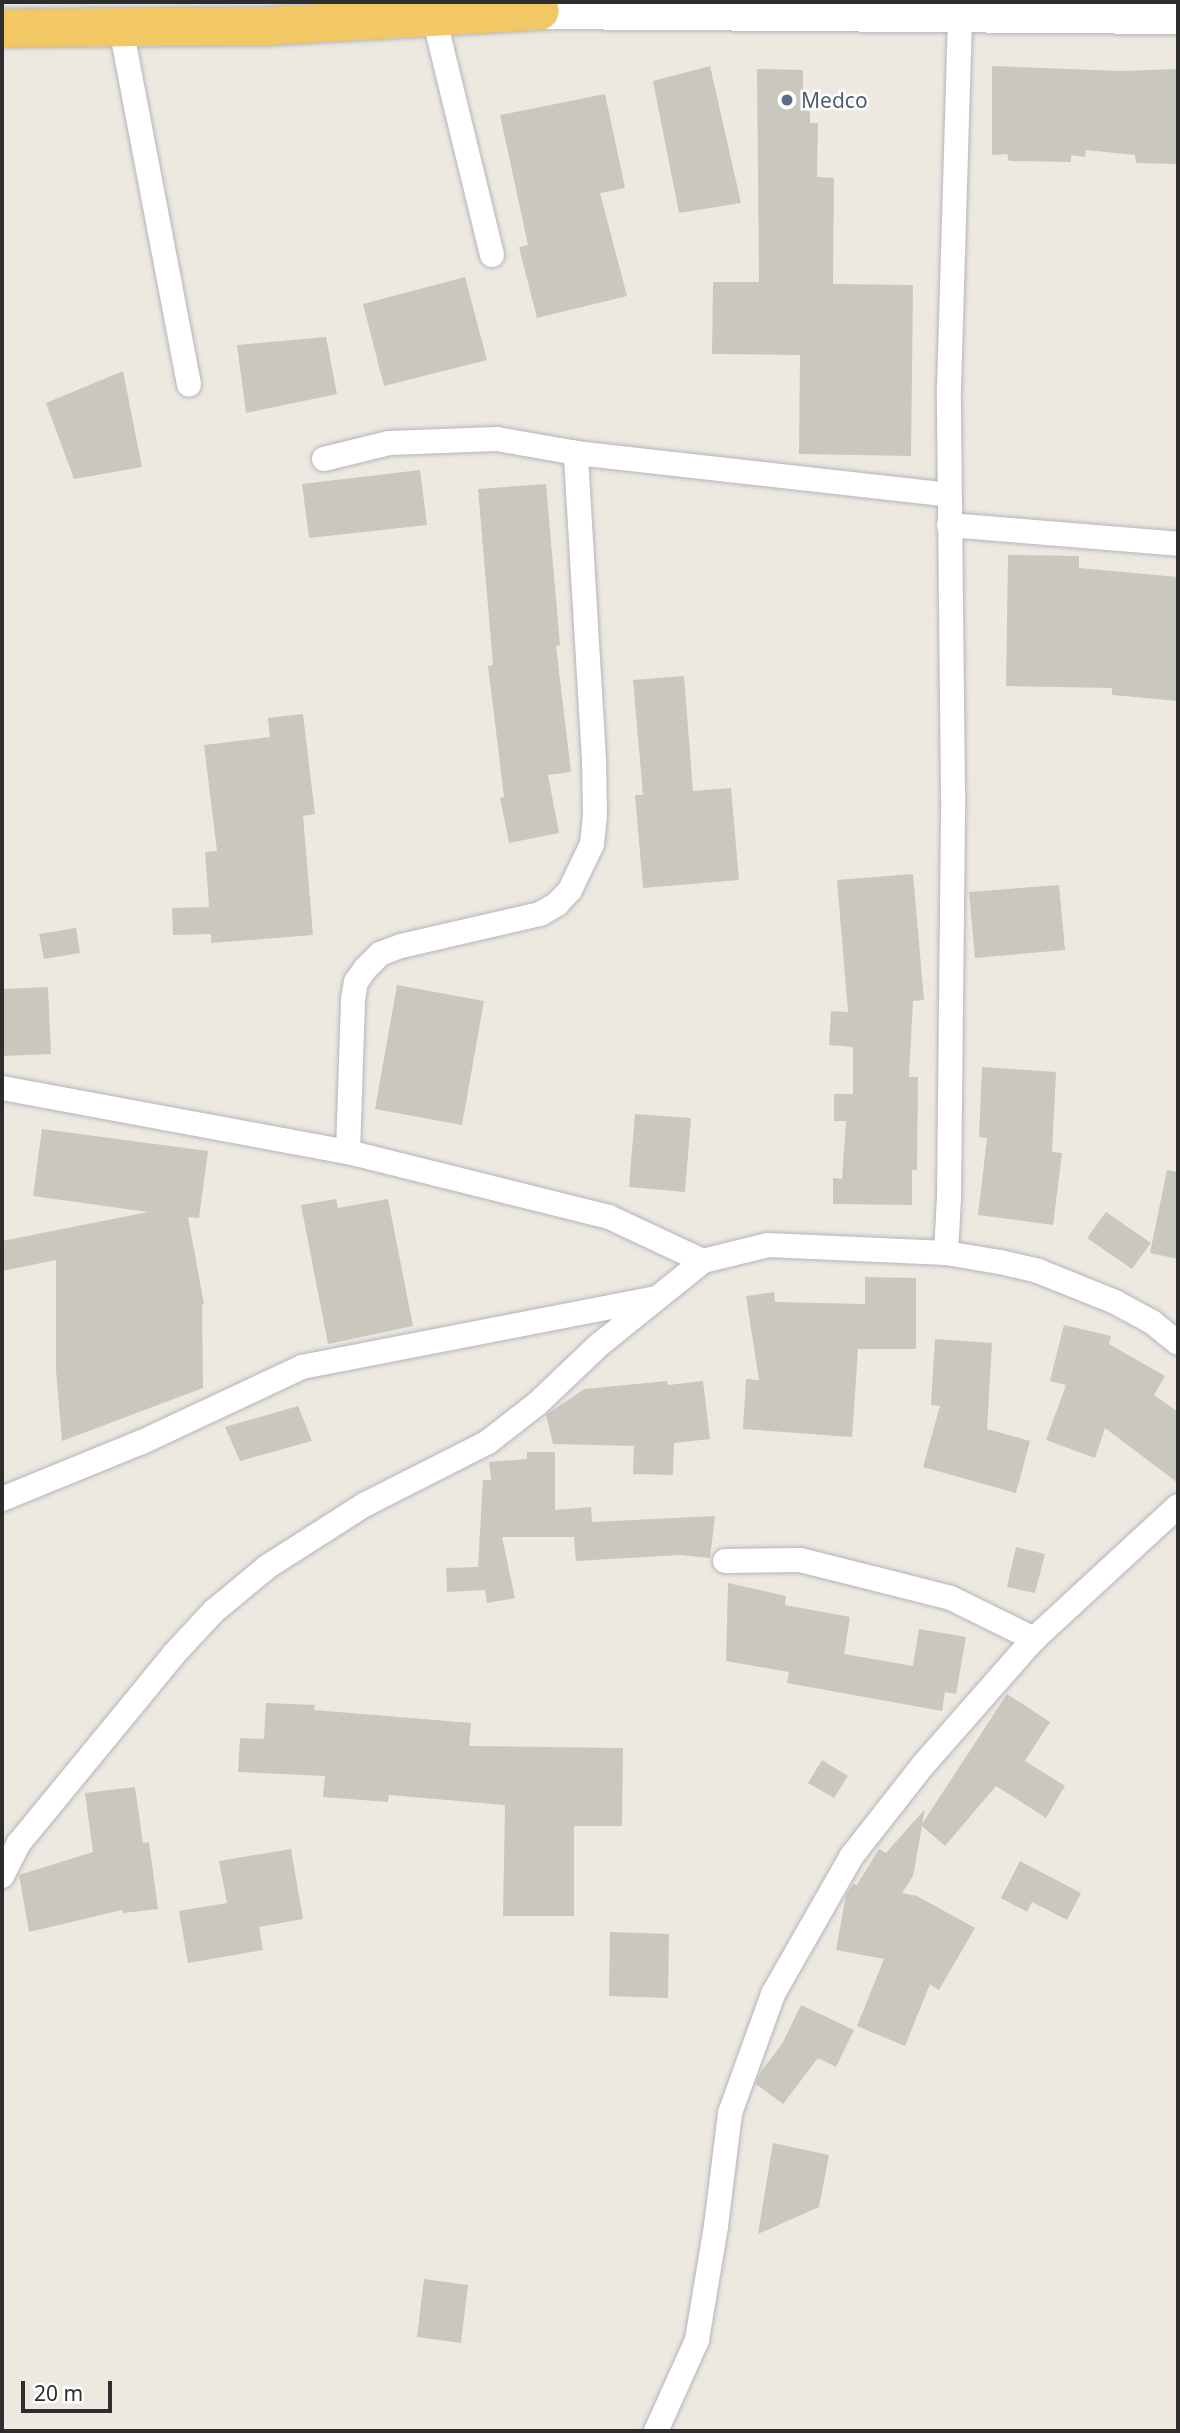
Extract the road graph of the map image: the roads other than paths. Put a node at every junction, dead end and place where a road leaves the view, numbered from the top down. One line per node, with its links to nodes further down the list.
1 (495, 2): 3 (highway)
2 (1052, 8): 4 (main road); 5 (main road)
3 (541, 11): 4 (main road); 6 (highway)
4 (960, 14): 13 (street)
5 (1178, 16)
6 (434, 17): 8 (highway); 9 (street)
7 (2, 28): 8 (highway)
8 (121, 28): 10 (street)
9 (492, 255)
10 (189, 385)
11 (576, 453): 12 (street); 13 (street); 17 (street)
12 (324, 458)
13 (949, 495): 14 (street)
14 (950, 525): 15 (street); 18 (street)
15 (1178, 544)
16 (2, 1088): 17 (street)
17 (348, 1152): 19 (street)
18 (946, 1253): 19 (street); 21 (street)
19 (703, 1261): 20 (street)
20 (657, 1298): 22 (street); 26 (street)
21 (1178, 1343)
22 (2, 1499)
23 (1178, 1506): 25 (street)
24 (725, 1561): 25 (street)
25 (1034, 1639): 27 (street)
26 (2, 1876)
27 (656, 2431)

